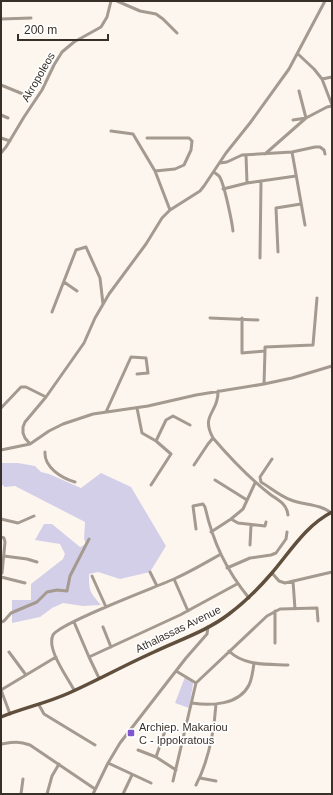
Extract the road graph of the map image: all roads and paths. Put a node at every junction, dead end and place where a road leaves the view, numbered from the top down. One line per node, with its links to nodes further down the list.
1 (111, 1): 21 (street, Akropoleos)
2 (117, 1): 6 (street)
3 (325, 1): 7 (street)
4 (31, 18): 5 (street)
5 (1, 19)
6 (178, 34)
7 (298, 54): 9 (street); 27 (street)
8 (332, 77): 9 (street)
9 (322, 79): 13 (street)
10 (1, 85): 12 (street)
11 (299, 91): 16 (street)
12 (22, 94)
13 (332, 105): 16 (street)
14 (1, 115): 15 (street)
15 (8, 118)
16 (306, 118): 17 (street); 24 (street)
17 (293, 120)
18 (110, 131): 28 (street)
19 (1, 138): 21 (street)
20 (148, 138): 28 (street)
21 (10, 141): 23 (street, Akropoleos)
22 (292, 152): 24 (street); 25 (street); 30 (street)
23 (1, 153)
24 (265, 154): 26 (street)
25 (325, 154)
26 (246, 155): 27 (street); 32 (street)
27 (220, 162): 29 (street)
28 (155, 170): 35 (street)
29 (214, 172): 33 (street); 35 (street)
30 (296, 176): 31 (street); 34 (street)
31 (261, 182): 32 (street); 39 (street)
32 (248, 183): 33 (street)
33 (223, 189): 37 (street)
34 (301, 204): 36 (street); 38 (street)
35 (170, 210): 43 (street)
36 (305, 225)
37 (233, 231)
38 (278, 252)
39 (260, 258)
40 (64, 282): 41 (street); 43 (street); 44 (street)
41 (77, 291)
42 (317, 298): 48 (street)
43 (103, 304): 53 (street)
44 (52, 312)
45 (210, 318): 46 (street)
46 (242, 318): 47 (street); 48 (street)
47 (258, 320)
48 (265, 351): 51 (street)
49 (332, 366): 51 (street)
50 (137, 374): 56 (street)
51 (264, 384): 52 (street)
52 (218, 391): 55 (street); 58 (street)
53 (46, 397): 54 (street); 60 (street)
54 (2, 405)
55 (137, 408): 56 (street); 59 (street)
56 (106, 412): 60 (street)
57 (190, 425): 59 (street)
58 (213, 438): 64 (street); 67 (street)
59 (156, 441): 68 (street)
60 (30, 444): 61 (street)
61 (1, 450)
62 (45, 452): 66 (street)
63 (272, 459): 70 (street)
64 (194, 465)
65 (215, 480): 69 (street)
66 (75, 482)
67 (255, 483): 69 (street); 71 (street)
68 (151, 485)
69 (247, 500): 74 (street)
70 (331, 513): 89 (main road, Athalassas Avenue)
71 (288, 515)
72 (34, 516): 73 (street)
73 (1, 519)
74 (231, 519): 76 (street); 78 (street)
75 (266, 522): 76 (street)
76 (251, 524): 82 (street)
77 (196, 529): 78 (street)
78 (211, 532): 83 (street)
79 (287, 532): 86 (street)
80 (1, 537): 84 (street)
81 (89, 539): 103 (street)
82 (250, 544)
83 (221, 554): 86 (street); 92 (street)
84 (4, 556): 85 (street); 90 (street)
85 (37, 562)
86 (227, 568): 95 (street)
87 (150, 572): 96 (street)
88 (332, 572): 93 (street)
89 (272, 573): 93 (street); 97 (main road, Athalassas Avenue)
90 (1, 576): 94 (street)
91 (92, 576): 98 (street)
92 (174, 579): 96 (street); 100 (street)
93 (293, 581): 99 (street)
94 (25, 583)
95 (238, 584): 97 (street); 100 (street)
96 (157, 586): 98 (street)
97 (249, 598): 106 (main road, Athalassas Avenue)
98 (106, 607): 104 (street)
99 (295, 608): 101 (street); 102 (street)
100 (188, 611): 108 (street)
101 (275, 611): 107 (street); 109 (street)
102 (318, 620)
103 (1, 622)
104 (74, 622): 111 (street); 112 (street)
105 (103, 627): 108 (street)
106 (208, 627): 115 (street); 117 (main road, Athalassas Avenue)
107 (275, 643)
108 (111, 647): 112 (street)
109 (229, 651): 113 (street); 118 (street)
110 (9, 652): 116 (street)
111 (56, 657): 116 (street); 120 (street)
112 (89, 657): 117 (street)
113 (254, 664): 114 (street); 122 (street)
114 (288, 665)
115 (176, 671): 118 (street); 131 (street)
116 (26, 675): 119 (street)
117 (99, 678): 120 (main road, Athalassas Avenue)
118 (196, 683): 121 (street)
119 (1, 690): 124 (street)
120 (74, 690): 123 (main road, Athalassas Avenue)
121 (192, 703): 122 (street); 133 (street)
122 (216, 704): 135 (street)
123 (40, 705): 124 (main road, Athalassas Avenue); 128 (street)
124 (10, 714): 125 (main road, Athalassas Avenue)
125 (1, 718)
126 (166, 730): 130 (street)
127 (1, 744): 132 (street)
128 (95, 745)
129 (138, 750): 130 (street)
130 (156, 757): 133 (street)
131 (108, 763): 134 (street); 141 (street)
132 (58, 764): 141 (street); 143 (street)
133 (176, 770): 137 (street)
134 (132, 775): 139 (street); 145 (street)
135 (200, 778): 138 (street); 140 (street)
136 (23, 779): 142 (street)
137 (173, 781)
138 (216, 782)
139 (151, 783)
140 (196, 785)
141 (95, 789): 144 (street)
142 (21, 794)
143 (47, 794)
144 (93, 794)
145 (123, 794)

